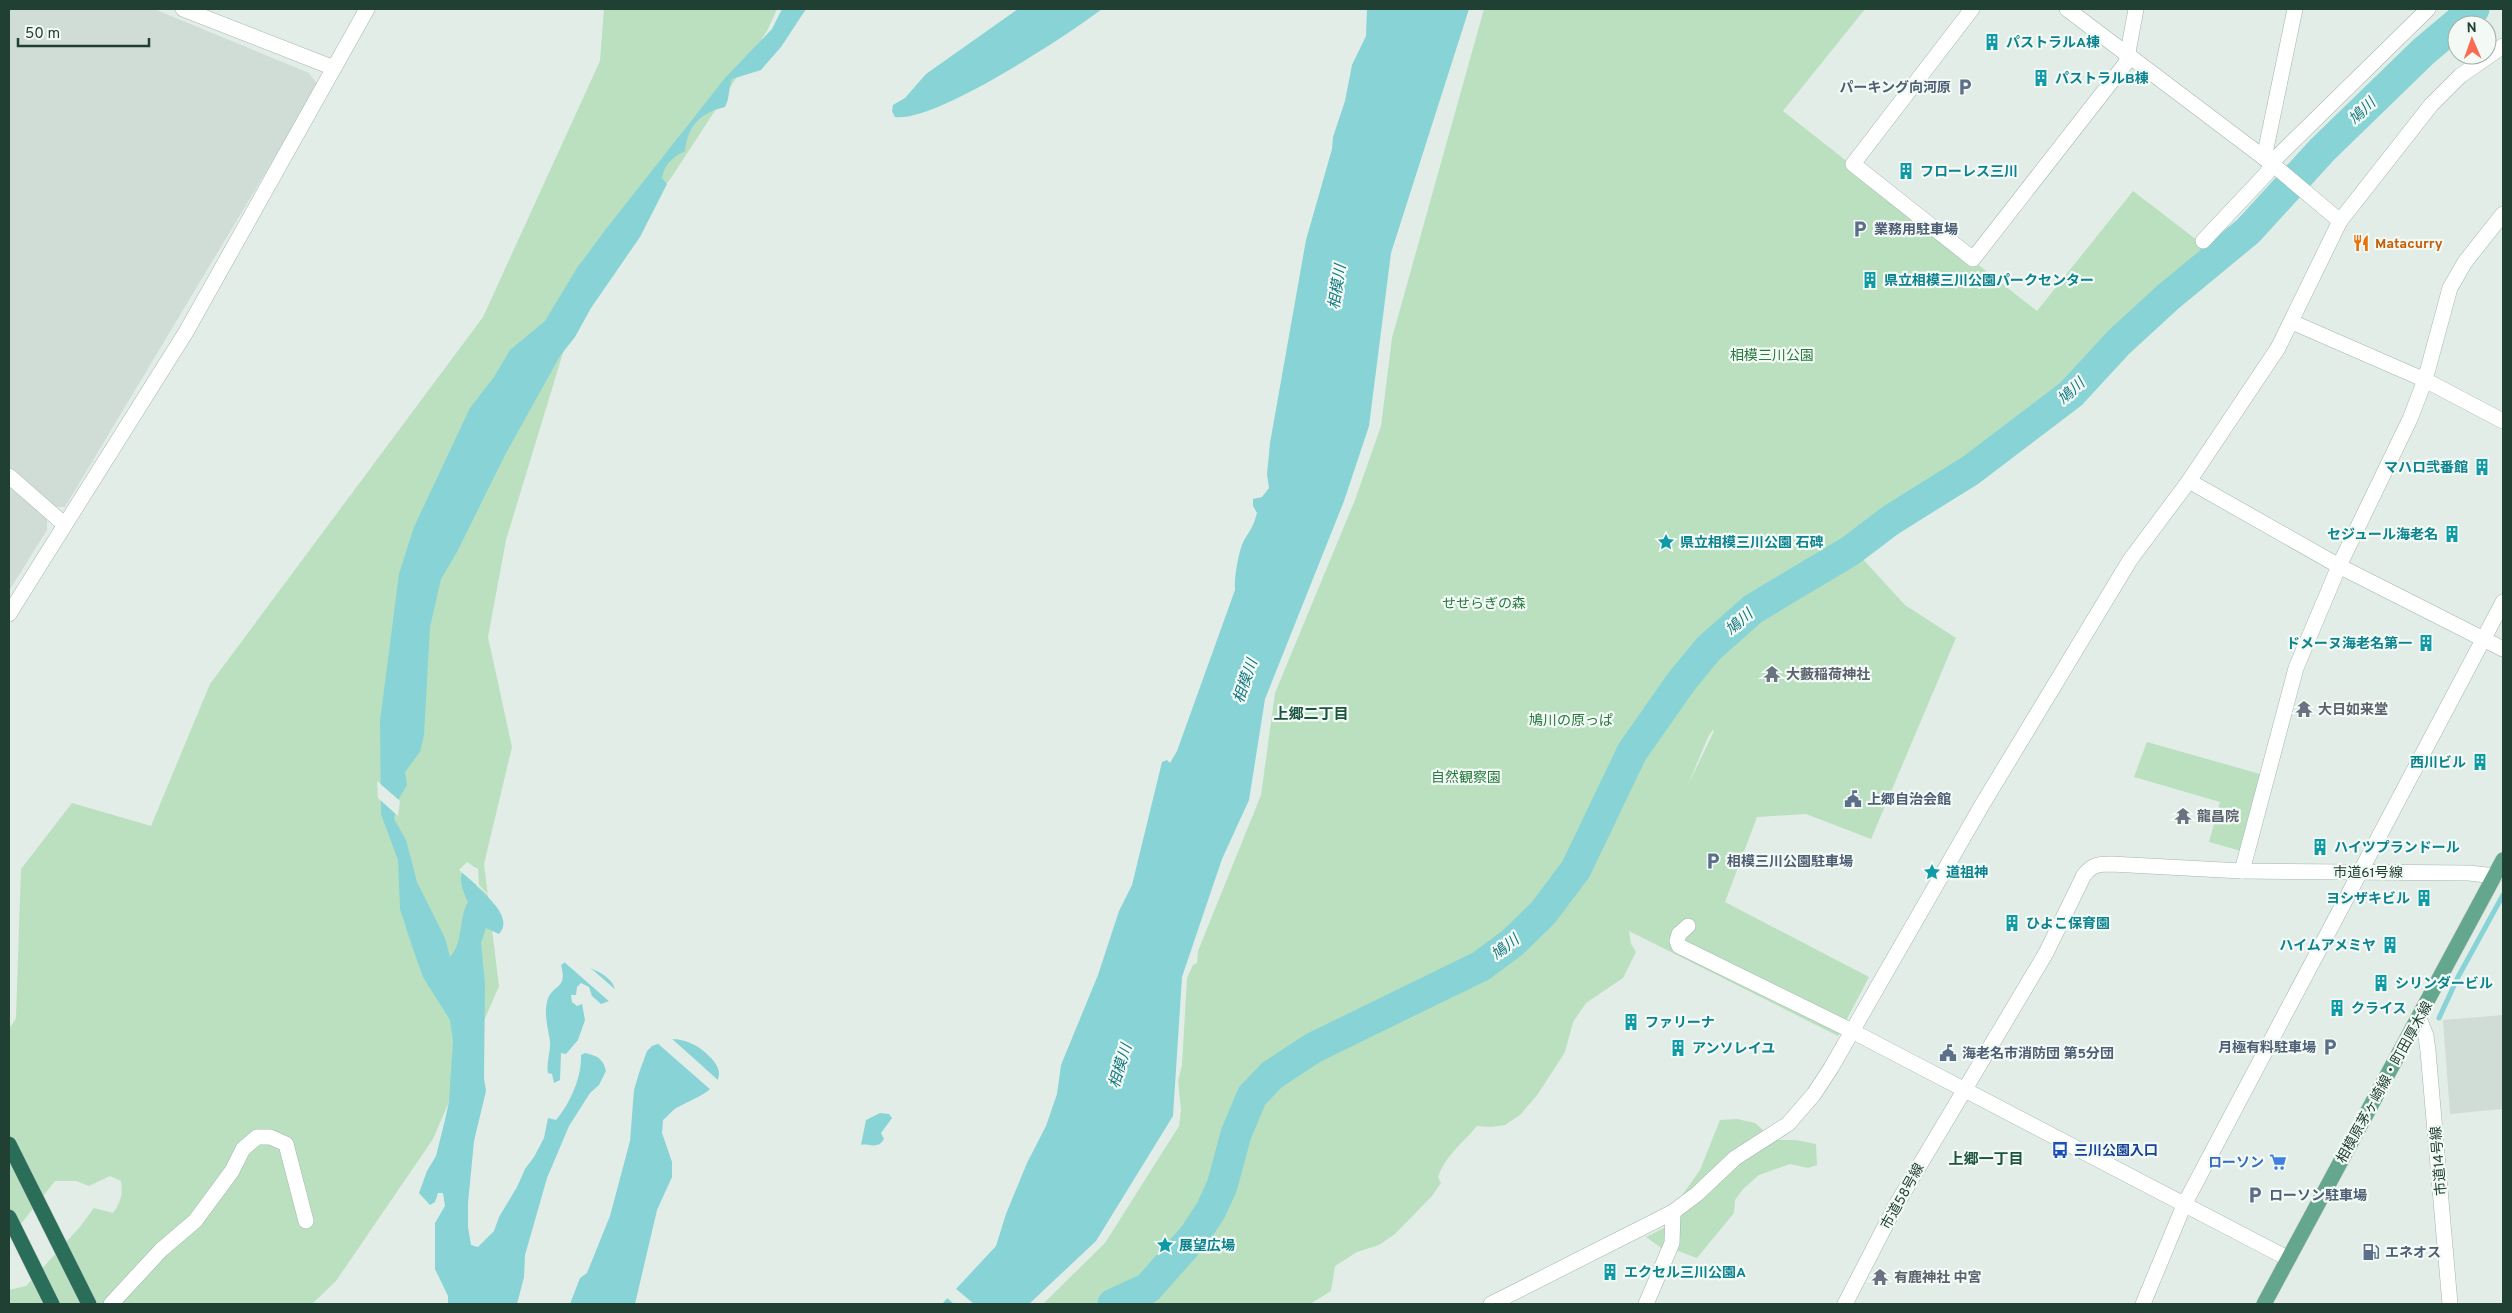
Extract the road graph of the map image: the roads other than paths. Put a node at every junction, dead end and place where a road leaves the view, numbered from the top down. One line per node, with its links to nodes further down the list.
1 (183, 9): 10 (street)
2 (367, 9): 10 (street)
3 (1972, 9): 9 (street)
4 (2067, 9): 9 (street)
5 (2136, 9): 9 (street)
6 (2295, 9): 11 (street)
7 (2428, 9): 11 (street)
8 (2503, 46): 13 (street)
9 (2127, 54): 11 (street)
10 (334, 68): 20 (street)
11 (2271, 163): 13 (street); 14 (street)
12 (2503, 214): 16 (street)
13 (2340, 221): 15 (street)
14 (2202, 240)
15 (2292, 322): 16 (street); 19 (street)
16 (2425, 380): 17 (street); 21 (street)
17 (2503, 422)
18 (9, 476): 20 (street)
19 (2189, 481): 21 (street); 32 (street)
20 (64, 524): 23 (street)
21 (2339, 566): 24 (street); 27 (street)
22 (2503, 602): 24 (street)
23 (9, 614)
24 (2484, 639): 25 (street); 28 (street)
25 (2503, 649)
26 (2503, 860): 29 (main road, 相模原茅ヶ崎線・町田厚木線)
27 (2242, 871): 28 (street, 市道61号線); 33 (street, 市道61号線)
28 (2362, 871): 29 (street, 市道61号線); 35 (street)
29 (2494, 876): 31 (main road, 相模原茅ヶ崎線・町田厚木線)
30 (1688, 926): 32 (street)
31 (2420, 1018): 39 (main road, 相模原茅ヶ崎線・町田厚木線); 48 (street, 市道14号線)
32 (1852, 1031): 33 (street); 36 (street)
33 (1964, 1089): 35 (street); 45 (street, 市道58号線)
34 (9, 1144): 41 (highway)
35 (2184, 1205): 39 (street); 46 (street)
36 (1673, 1212): 43 (street); 44 (street)
37 (9, 1217): 40 (highway)
38 (306, 1221): 42 (street)
39 (2287, 1258): 47 (main road, 相模原茅ヶ崎線・町田厚木線)
40 (52, 1304)
41 (89, 1304)
42 (111, 1304)
43 (1491, 1304)
44 (1646, 1304)
45 (1845, 1304)
46 (2143, 1304)
47 (2264, 1304)
48 (2450, 1304)

